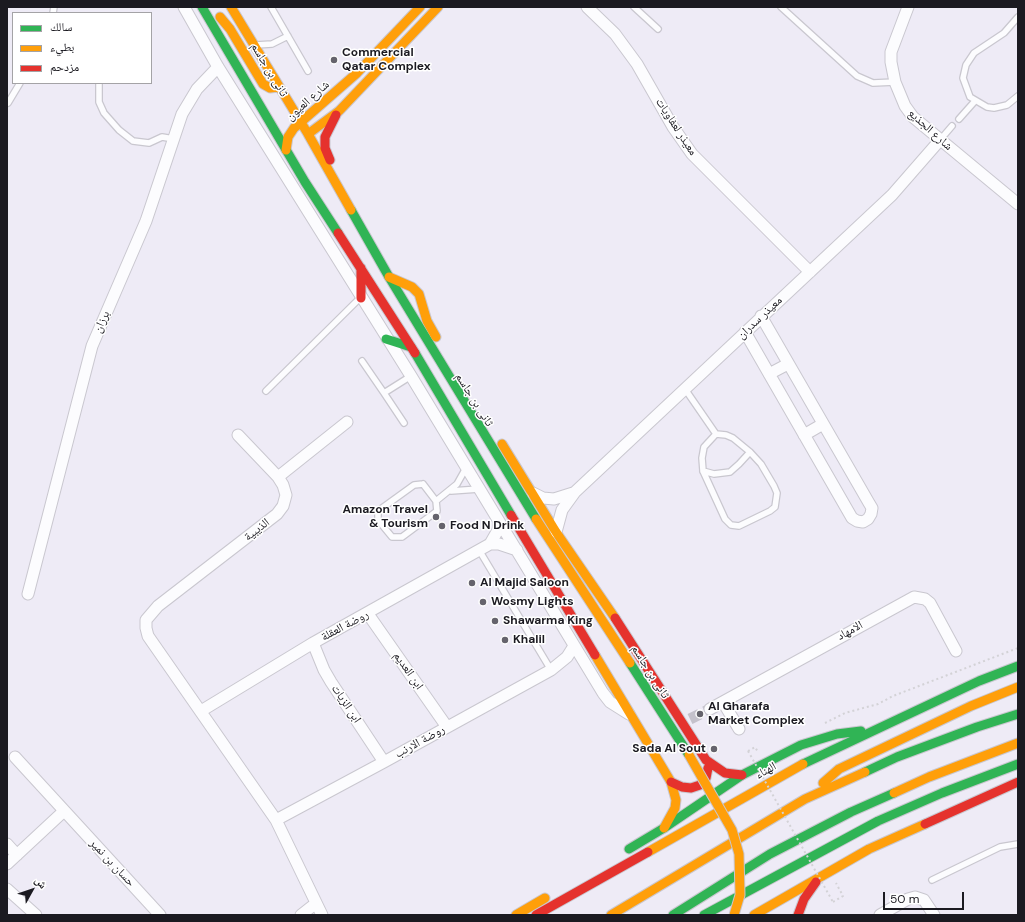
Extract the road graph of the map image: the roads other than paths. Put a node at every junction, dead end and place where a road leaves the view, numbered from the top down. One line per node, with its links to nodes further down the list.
1 (184, 7): 17 (street)
2 (202, 7): 36 (main road)
3 (214, 7): 12 (main road)
4 (231, 7): 16 (main road, ثانى بن جاسم)
5 (271, 7): 15 (lane)
6 (420, 7): 23 (main road, شارع العيون)
7 (438, 7): 28 (main road, شارع العيون)
8 (586, 7): 42 (street, معيذر لعفاويات)
9 (634, 7): 14 (lane)
10 (781, 7): 19 (lane)
11 (908, 7): 19 (street, شارع الجذيع)
12 (220, 17): 22 (main road); 32 (main road)
13 (1018, 17): 26 (lane)
14 (658, 29)
15 (288, 36): 16 (lane); 18 (lane)
16 (254, 45): 22 (main road, ثانى بن جاسم)
17 (218, 67): 34 (street, برزان); 44 (street)
18 (308, 70)
19 (895, 82): 35 (street, شارع الجذيع)
20 (19, 84): 27 (lane)
21 (99, 84): 34 (lane)
22 (279, 87): 25 (main road, ثانى بن جاسم)
23 (332, 96): 25 (main road); 30 (main road, شارع العيون)
24 (1018, 96): 26 (lane)
25 (288, 100): 30 (main road, ثانى بن جاسم)
26 (975, 100): 29 (lane)
27 (8, 103)
28 (339, 111): 33 (main road, شارع العيون); 40 (main road)
29 (959, 118)
30 (301, 122): 32 (main road, شارع العيون); 33 (main road, ثانى بن جاسم)
31 (952, 126): 35 (lane)
32 (292, 132): 33 (main road); 36 (main road, شارع العيون)
33 (308, 134): 38 (main road, ثانى بن جاسم)
34 (174, 139): 76 (street, برزان)
35 (940, 140): 39 (street, شارع الجذيع); 42 (street, معيذر سدران)
36 (286, 150): 37 (main road)
37 (305, 182): 38 (main road); 41 (main road)
38 (342, 193): 40 (main road, ثانى بن جاسم)
39 (1018, 204)
40 (373, 250): 43 (main road, ثانى بن جاسم)
41 (361, 268): 44 (main road); 48 (main road)
42 (810, 272): 45 (street, معيذر سدران)
43 (389, 277): 69 (main road, ثانى بن جاسم); 126 (main road, bridge)
44 (361, 298): 47 (street); 54 (lane)
45 (761, 316): 46 (street, معيذر سدران); 50 (street)
46 (745, 332): 51 (street); 53 (street, معيذر سدران)
47 (386, 339): 48 (main road); 52 (street)
48 (411, 347): 90 (main road)
49 (362, 361): 55 (lane)
50 (788, 364): 51 (street); 58 (street)
51 (770, 374): 61 (street)
52 (411, 376): 55 (lane); 63 (street)
53 (684, 388): 59 (lane); 68 (street, معيذر سدران)
54 (266, 391)
55 (384, 393): 57 (lane)
56 (347, 422): 65 (street)
57 (404, 423)
58 (823, 424): 61 (street); 61 (street)
59 (716, 434): 62 (lane); 64 (lane)
60 (238, 435): 65 (street, الذيبية)
61 (804, 435)
62 (750, 452): 64 (lane); 64 (lane)
63 (466, 468): 66 (street); 67 (lane)
64 (703, 471)
65 (278, 477): 88 (street, الذيبية)
66 (479, 489): 67 (lane); 71 (street)
67 (450, 491): 70 (lane)
68 (575, 492): 69 (street, معيذر سدران); 72 (street, معيذر سدران)
69 (533, 493): 72 (main road, ثانى بن جاسم)
70 (436, 501): 70 (lane)
71 (499, 522): 73 (street); 75 (street)
72 (556, 532): 96 (main road, ثانى بن جاسم)
73 (490, 544): 74 (street, روضة العقلة); 75 (street)
74 (479, 550): 77 (street, روضة العقلة); 84 (lane)
75 (517, 550): 79 (street)
76 (28, 594)
77 (368, 614): 78 (street, روضة العقلة); 91 (street, ابن العديم)
78 (313, 643): 88 (street, روضة العقلة); 97 (street, ابن الزيات)
79 (574, 646): 81 (street); 82 (street, روضة الارنب)
80 (956, 651): 86 (street, الامهاد)
81 (583, 661): 82 (street); 90 (street)
82 (562, 662): 84 (street, روضة الارنب)
83 (1018, 666): 93 (main road, الهناء)
84 (551, 670): 91 (street, روضة الارنب)
85 (1018, 687): 102 (main road)
86 (723, 702): 87 (street, الامهاد); 92 (street)
87 (710, 709)
88 (201, 710): 104 (street)
89 (1018, 714): 102 (main road)
90 (629, 715): 100 (main road)
91 (447, 727): 97 (street, روضة الارنب)
92 (739, 729)
93 (874, 730): 99 (main road); 122 (main road, الهناء)
94 (1018, 743): 124 (main road)
95 (15, 757): 103 (street, حسان بن نمير)
96 (706, 760): 99 (main road, ثانى بن جاسم); 100 (main road)
97 (384, 762): 104 (street, روضة الارنب)
98 (1018, 764): 125 (main road)
99 (742, 775): 105 (main road)
100 (670, 782): 105 (main road)
101 (1018, 782): 111 (main road)
102 (805, 799): 123 (main road)
103 (64, 811): 109 (street); 118 (street, حسان بن نمير)
104 (276, 820): 115 (street)
105 (664, 828): 108 (main road)
106 (7, 844): 109 (street)
107 (1018, 844): 112 (lane)
108 (624, 852)
109 (17, 855): 110 (street)
110 (7, 864)
111 (824, 874): 127 (main road); 128 (main road)
112 (932, 880)
113 (7, 889): 117 (street)
114 (556, 891): 121 (main road)
115 (315, 904): 119 (street); 120 (street)
116 (931, 910): 129 (street)
117 (36, 915)
118 (160, 915)
119 (301, 915)
120 (322, 915)
121 (516, 915)
122 (536, 915)
123 (611, 915)
124 (673, 915)
125 (704, 915)
126 (734, 915)
127 (754, 915)
128 (798, 915)
129 (880, 915)

